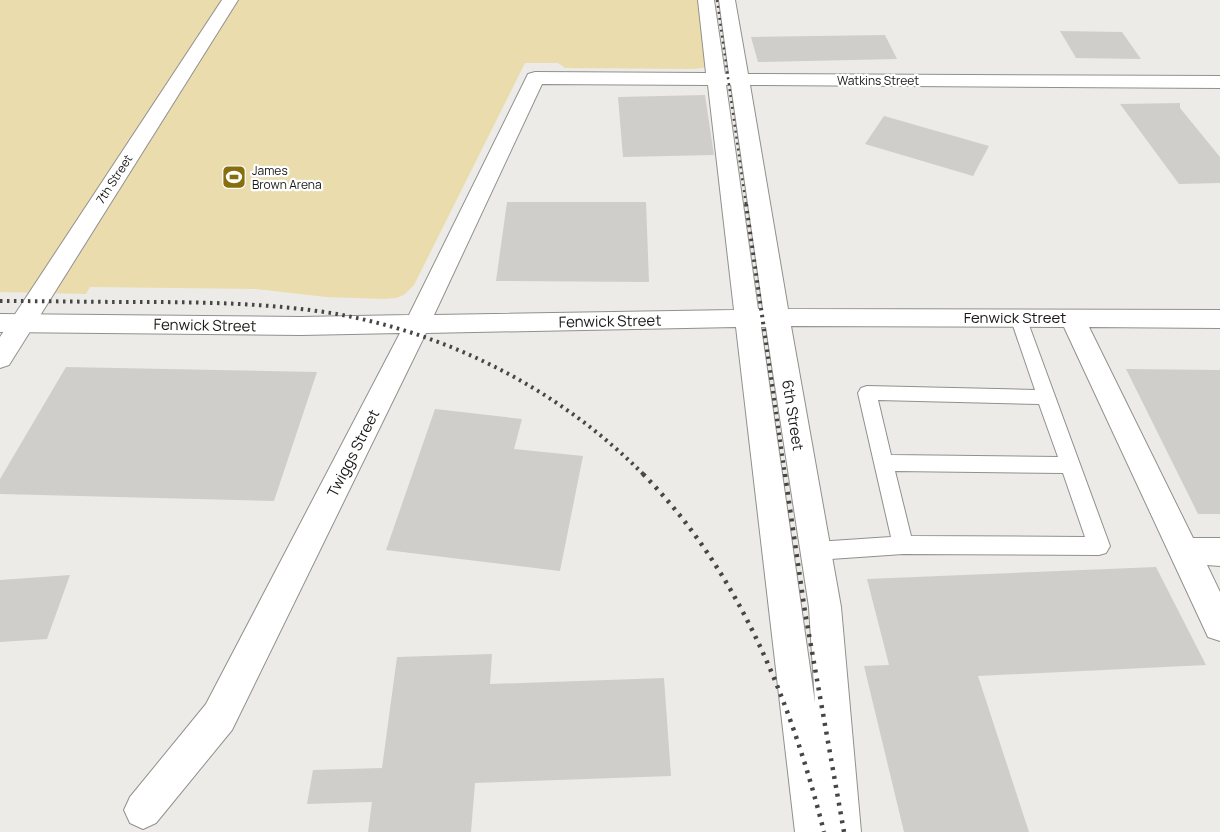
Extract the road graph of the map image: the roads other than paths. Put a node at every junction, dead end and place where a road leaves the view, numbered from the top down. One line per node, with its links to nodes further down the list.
1 (230, 0): 12 (street, 7th Street)
2 (706, 0): 5 (street, 6th Street)
3 (727, 0): 5 (street, 6th Street)
4 (535, 78): 5 (street, Watkins Street); 13 (street, Twiggs Street)
5 (728, 80): 6 (street, Watkins Street); 8 (street, 6th Street); 11 (street, 6th Street)
6 (1220, 82)
7 (1018, 317): 8 (street, Fenwick Street); 9 (street, Fenwick Street); 15 (lane)
8 (777, 318): 11 (street, Fenwick Street); 19 (street, 6th Street)
9 (1072, 318): 10 (street, Fenwick Street); 20 (street)
10 (1220, 318)
11 (746, 319): 13 (street, Fenwick Street); 24 (street, 6th Street)
12 (11, 323): 13 (street, Fenwick Street); 14 (street, 7th Street)
13 (416, 324): 23 (street, Twiggs Street)
14 (0, 358)
15 (1046, 397): 16 (lane); 17 (lane)
16 (884, 463): 17 (lane); 18 (lane)
17 (1071, 465): 18 (lane)
18 (903, 545): 19 (lane)
19 (816, 551): 25 (street, 6th Street)
20 (1185, 552): 21 (street); 22 (street)
21 (1220, 552)
22 (1220, 626)
23 (143, 810)
24 (814, 832)
25 (842, 832)

